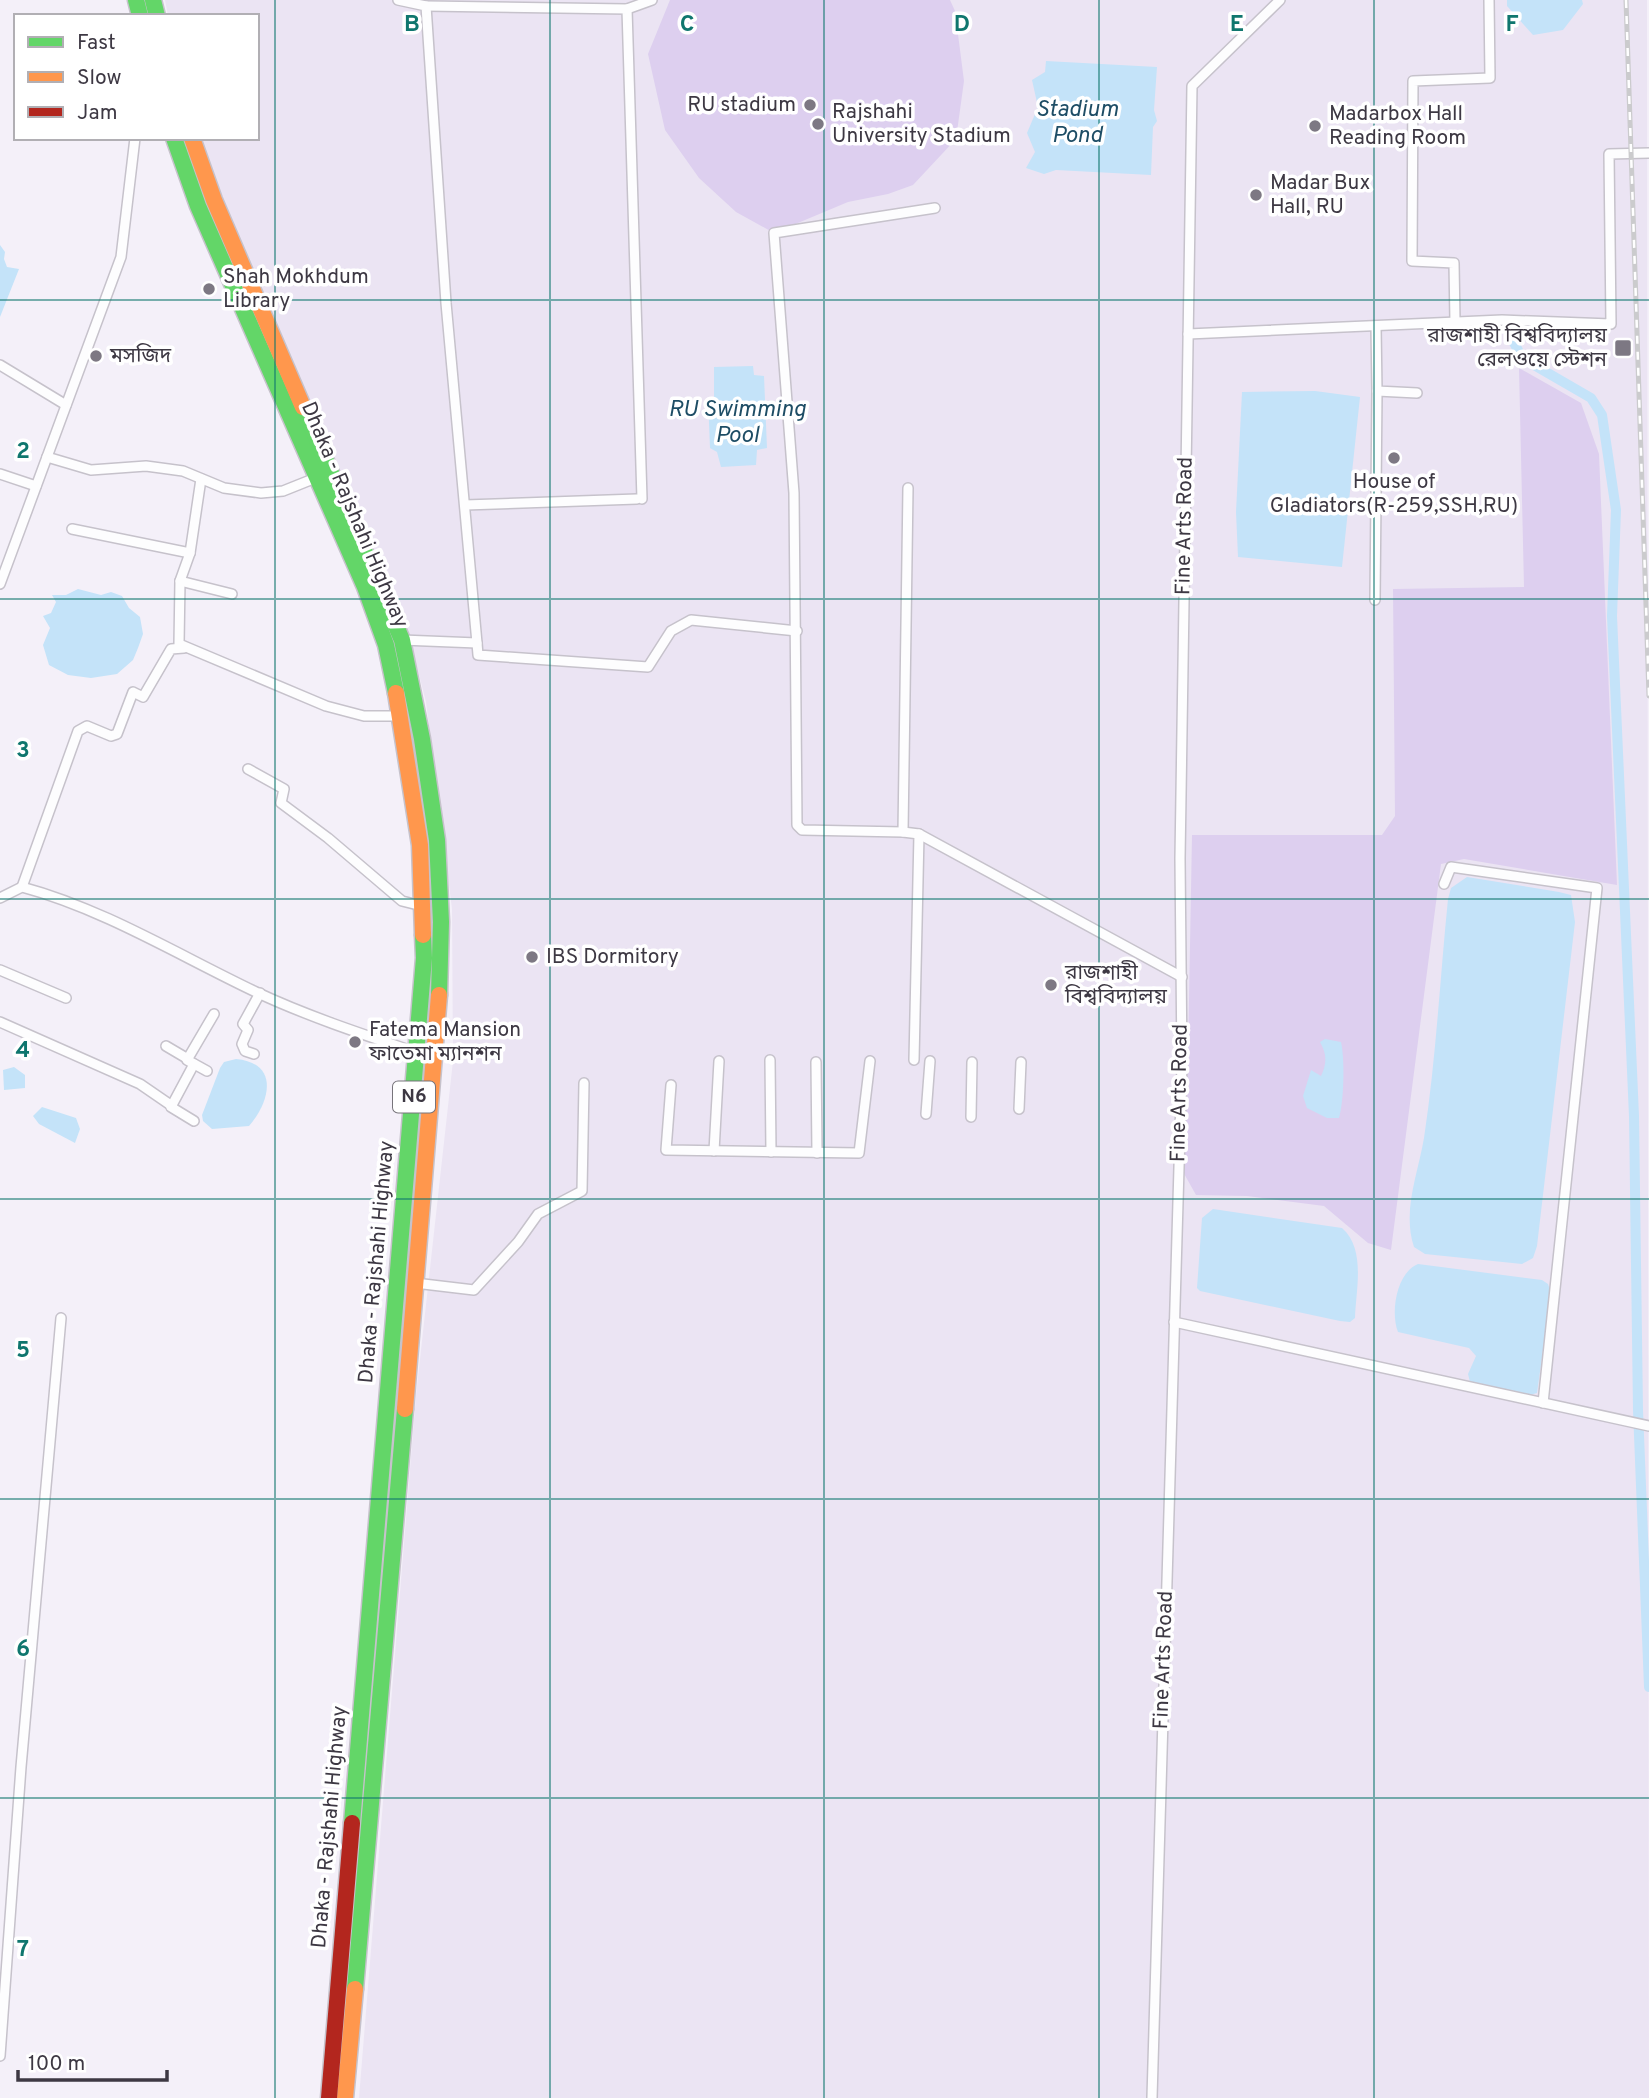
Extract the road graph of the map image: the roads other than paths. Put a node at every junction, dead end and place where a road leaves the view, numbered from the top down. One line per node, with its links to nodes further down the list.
1 (398, 0): 5 (street)
2 (652, 0): 6 (street)
3 (1280, 0): 14 (street, Fine Arts Road)
4 (1489, 0): 12 (street)
5 (426, 6): 6 (street); 25 (street)
6 (627, 9): 25 (street)
7 (135, 140): 18 (street)
8 (175, 140): 21 (highway, Dhaka - Rajshahi Highway / N6)
9 (193, 140): 21 (highway, Dhaka - Rajshahi Highway / N6)
10 (1649, 153): 12 (street)
11 (935, 208): 32 (street)
12 (1455, 322): 13 (street)
13 (1376, 326): 14 (street); 16 (street)
14 (1188, 334): 45 (street, Fine Arts Road)
15 (0, 365): 18 (street)
16 (1377, 391): 17 (street); 31 (street)
17 (1417, 393)
18 (66, 405): 19 (street)
19 (47, 457): 22 (street); 23 (street)
20 (0, 474): 23 (street)
21 (323, 475): 22 (street); 33 (highway, Dhaka - Rajshahi Highway / N6); 36 (highway, Dhaka - Rajshahi Highway / N6)
22 (201, 479): 27 (street)
23 (36, 485): 28 (street)
24 (908, 488): 38 (street)
25 (465, 505): 34 (street)
26 (72, 529): 27 (street)
27 (190, 553): 29 (street)
28 (1, 577)
29 (180, 581): 30 (street); 35 (street)
30 (232, 594)
31 (1375, 600)
32 (797, 631): 34 (street); 38 (street)
33 (402, 640): 34 (street); 53 (highway, Dhaka - Rajshahi Highway / N6)
34 (477, 643)
35 (185, 648): 36 (street); 41 (street)
36 (401, 716): 43 (highway, Dhaka - Rajshahi Highway / N6)
37 (248, 769): 43 (street)
38 (903, 832): 39 (street)
39 (919, 834): 45 (street); 55 (street)
40 (1444, 884): 77 (street)
41 (22, 887): 42 (street); 46 (street)
42 (0, 899)
43 (422, 906): 51 (highway, Dhaka - Rajshahi Highway / N6)
44 (0, 970): 47 (street)
45 (1182, 977): 76 (street, Fine Arts Road)
46 (260, 993): 51 (street); 52 (street)
47 (66, 998)
48 (214, 1014): 56 (street)
49 (0, 1022): 66 (street)
50 (166, 1046): 56 (street)
51 (418, 1053): 53 (street); 80 (highway, Dhaka - Rajshahi Highway / N6)
52 (254, 1054)
53 (436, 1059): 74 (highway, Dhaka - Rajshahi Highway / N6)
54 (769, 1060): 72 (street)
55 (914, 1060)
56 (191, 1061): 63 (street); 66 (street)
57 (719, 1061): 71 (street)
58 (870, 1061): 73 (street)
59 (930, 1061): 68 (street)
60 (816, 1062): 73 (street)
61 (972, 1062): 69 (street)
62 (1021, 1062): 67 (street)
63 (207, 1071)
64 (584, 1083): 74 (street)
65 (671, 1084): 71 (street)
66 (172, 1106): 70 (street)
67 (1019, 1109)
68 (926, 1114)
69 (971, 1116)
70 (194, 1121)
71 (714, 1151): 72 (street)
72 (771, 1152): 73 (street)
73 (817, 1153)
74 (415, 1283): 81 (highway, Dhaka - Rajshahi Highway / N6)
75 (61, 1318): 79 (street)
76 (1174, 1322): 77 (street); 82 (street, Fine Arts Road)
77 (1543, 1403): 78 (street)
78 (1649, 1426)
79 (0, 2056)
80 (329, 2098)
81 (345, 2098)
82 (1152, 2098)

